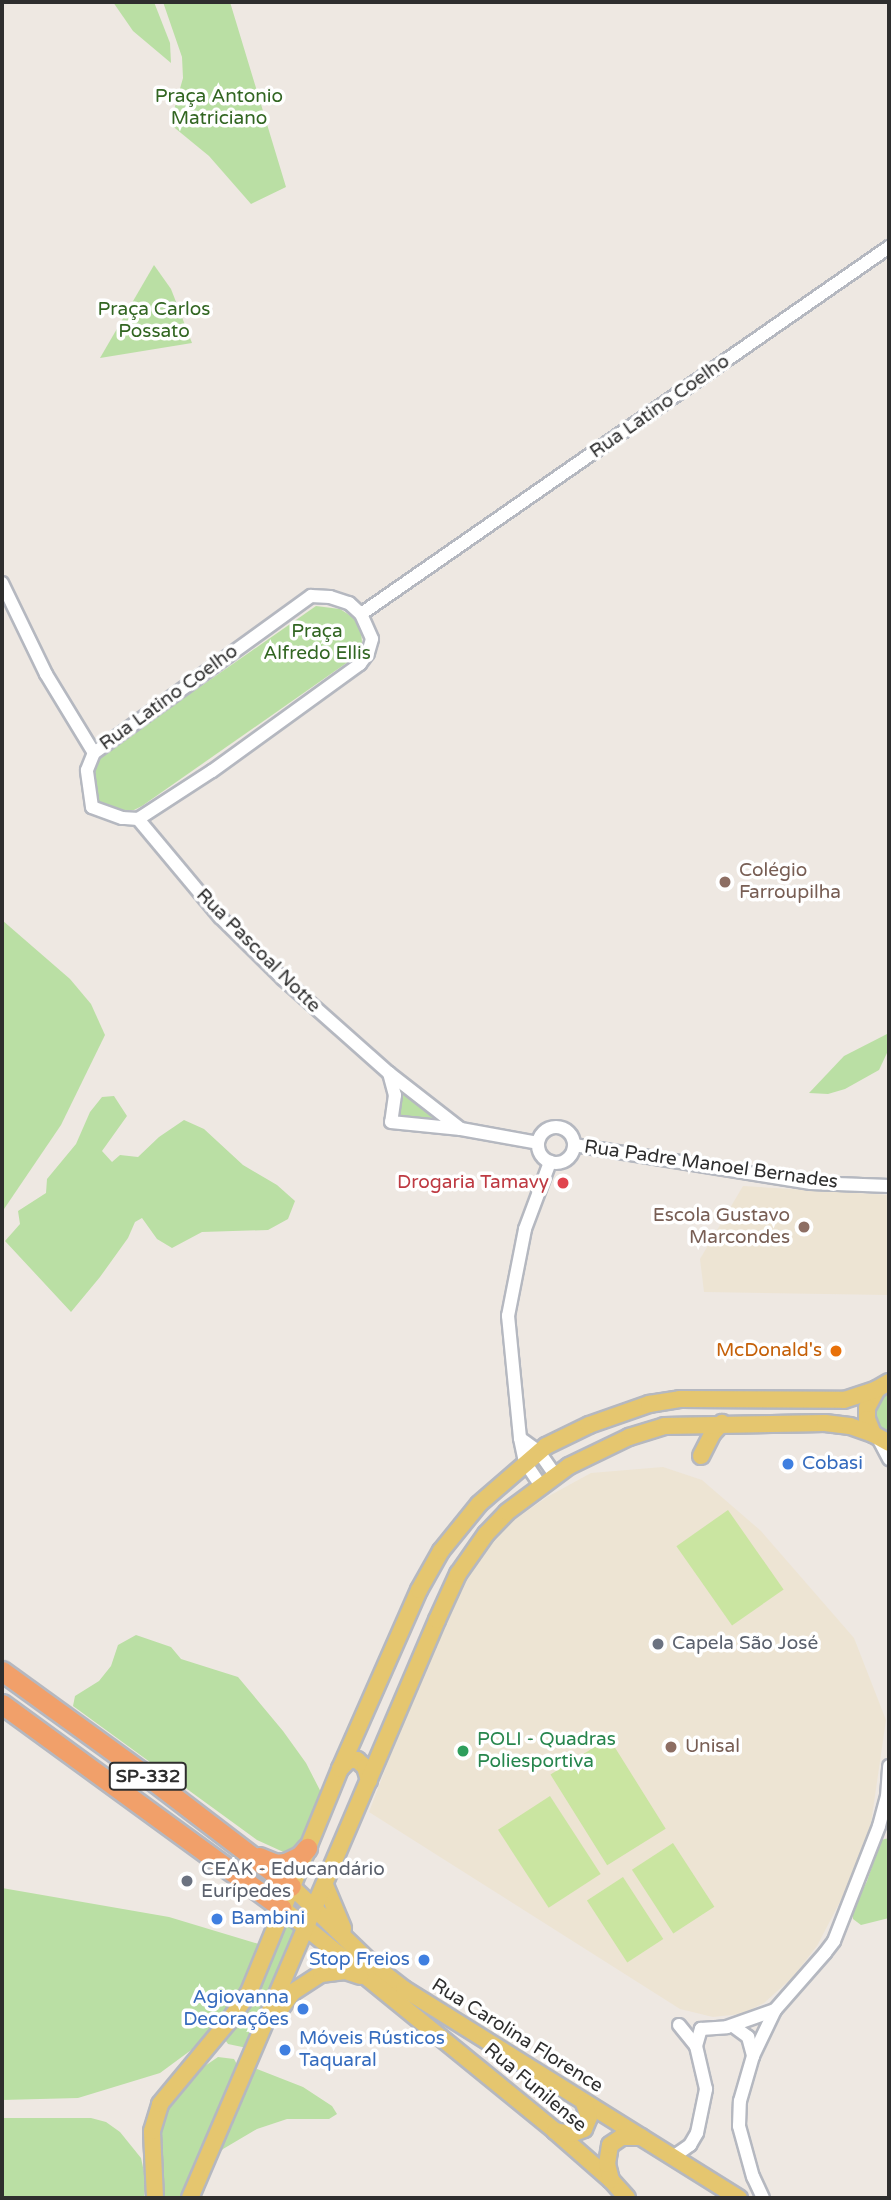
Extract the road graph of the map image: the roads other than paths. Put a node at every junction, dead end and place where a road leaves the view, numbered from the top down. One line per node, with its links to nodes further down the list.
1 (889, 247): 3 (street, Rua Latino Coelho)
2 (2, 583): 4 (street)
3 (361, 614): 4 (street, Rua Latino Coelho); 5 (street)
4 (94, 753): 5 (street, Rua Latino Coelho)
5 (138, 820): 6 (street, Rua Pascoal Notte)
6 (388, 1073): 7 (street, Rua Pascoal Notte); 7 (street)
7 (461, 1129): 8 (street)
8 (538, 1143): 9 (street); 10 (street)
9 (574, 1145): 10 (street); 11 (street, Rua Padre Manoel Bernades)
10 (550, 1162): 15 (street)
11 (889, 1186)
12 (884, 1383): 13 (main road); 16 (main road)
13 (719, 1398): 14 (main road); 17 (main road)
14 (719, 1423): 16 (main road); 18 (main road); 21 (main road)
15 (520, 1438): 17 (street); 20 (street)
16 (880, 1438): 19 (street)
17 (539, 1452): 20 (main road); 21 (street)
18 (701, 1456)
19 (889, 1459)
20 (526, 1462): 22 (street); 26 (main road)
21 (555, 1475): 22 (main road)
22 (541, 1486): 27 (main road)
23 (2, 1671): 29 (highway, SP-332)
24 (2, 1704): 34 (highway, SP-332)
25 (889, 1766): 28 (street)
26 (340, 1769): 27 (main road); 30 (main road)
27 (369, 1780): 31 (main road)
28 (888, 1800): 38 (street)
29 (231, 1842): 30 (highway); 32 (highway, SP-332)
30 (307, 1848): 32 (main road)
31 (325, 1885): 33 (main road); 36 (main road)
32 (291, 1886): 33 (main road, Rua Carolina Florence); 34 (main road)
33 (315, 1906): 35 (main road); 36 (main road, Rua Carolina Florence)
34 (282, 1908): 35 (main road, Rua Funilense); 49 (main road)
35 (307, 1929): 37 (main road, Rua Funilense); 41 (main road)
36 (352, 1943): 44 (main road, Rua Carolina Florence)
37 (372, 1982): 41 (main road); 45 (main road, Rua Funilense)
38 (775, 2010): 40 (street); 43 (street)
39 (679, 2025): 42 (street)
40 (733, 2026): 42 (street); 43 (street)
41 (257, 2045): 50 (main road)
42 (696, 2046): 47 (street)
43 (753, 2056): 54 (street)
44 (584, 2103): 45 (main road); 46 (main road, Rua Carolina Florence)
45 (555, 2132): 48 (main road, Rua Funilense)
46 (641, 2137): 47 (main road, Rua Carolina Florence); 48 (main road)
47 (673, 2157): 53 (main road, Rua Carolina Florence)
48 (611, 2180): 51 (street); 52 (main road, Rua Funilense)
49 (156, 2193)
50 (190, 2198)
51 (620, 2198)
52 (627, 2198)
53 (739, 2198)
54 (763, 2198)

